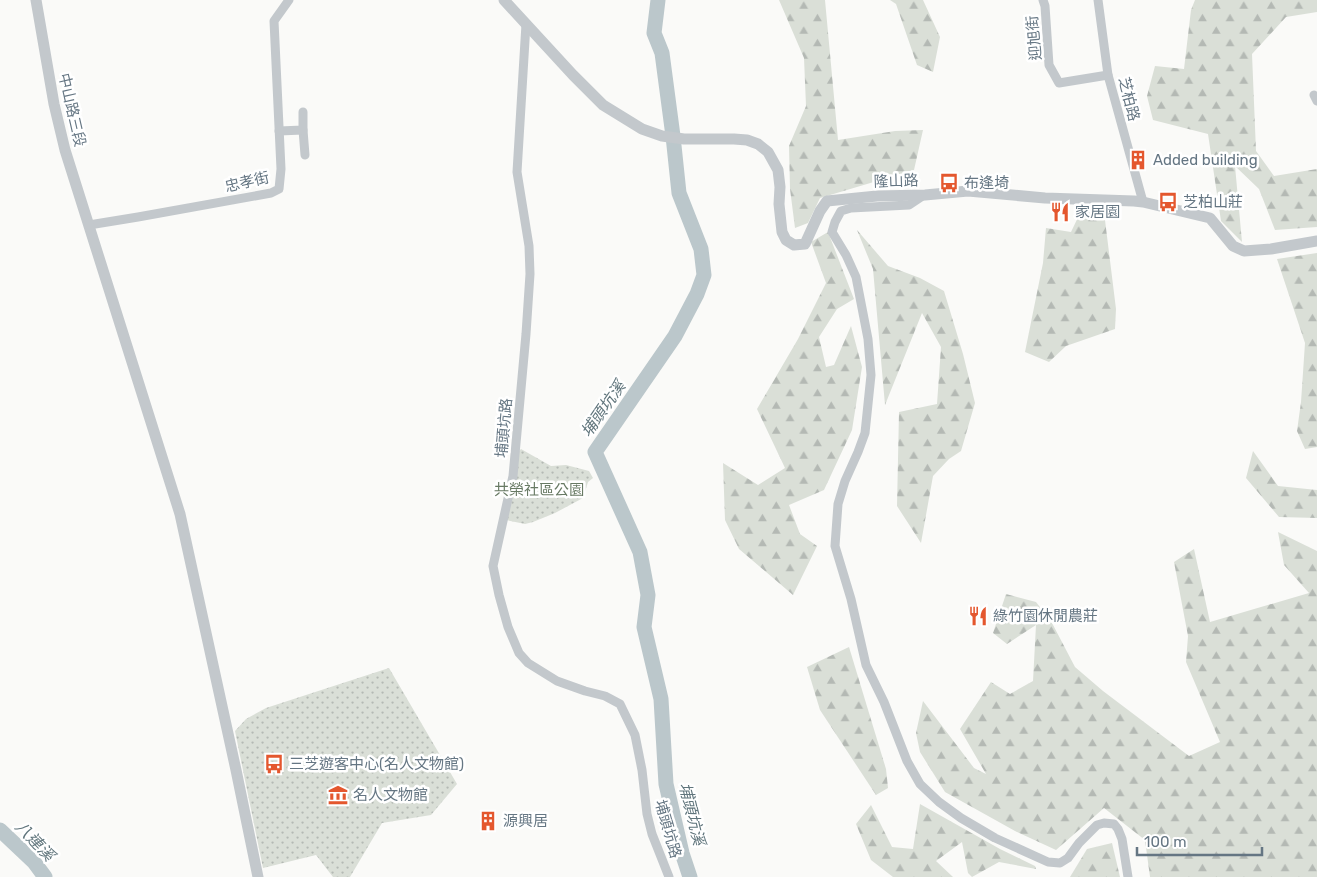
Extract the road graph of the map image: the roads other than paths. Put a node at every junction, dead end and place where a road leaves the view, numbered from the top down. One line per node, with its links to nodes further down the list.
1 (36, 0): 14 (street, 中山路三段)
2 (289, 0): 10 (street, 忠孝街)
3 (504, 0): 6 (street)
4 (1043, 0): 7 (street, 迎旭街)
5 (1098, 0): 7 (street, 芝柏路)
6 (526, 24): 12 (street, 隆山路); 17 (street, 埔頭坑路)
7 (1108, 75): 13 (street, 芝柏路)
8 (303, 112): 9 (street)
9 (303, 130): 10 (street); 11 (street)
10 (279, 131): 14 (street, 忠孝街)
11 (305, 155)
12 (926, 195): 13 (street, 隆山路); 18 (street)
13 (1143, 202): 15 (street, 隆山路)
14 (89, 225): 16 (street, 中山路三段)
15 (1317, 241)
16 (258, 877)
17 (669, 877)
18 (1128, 877)

